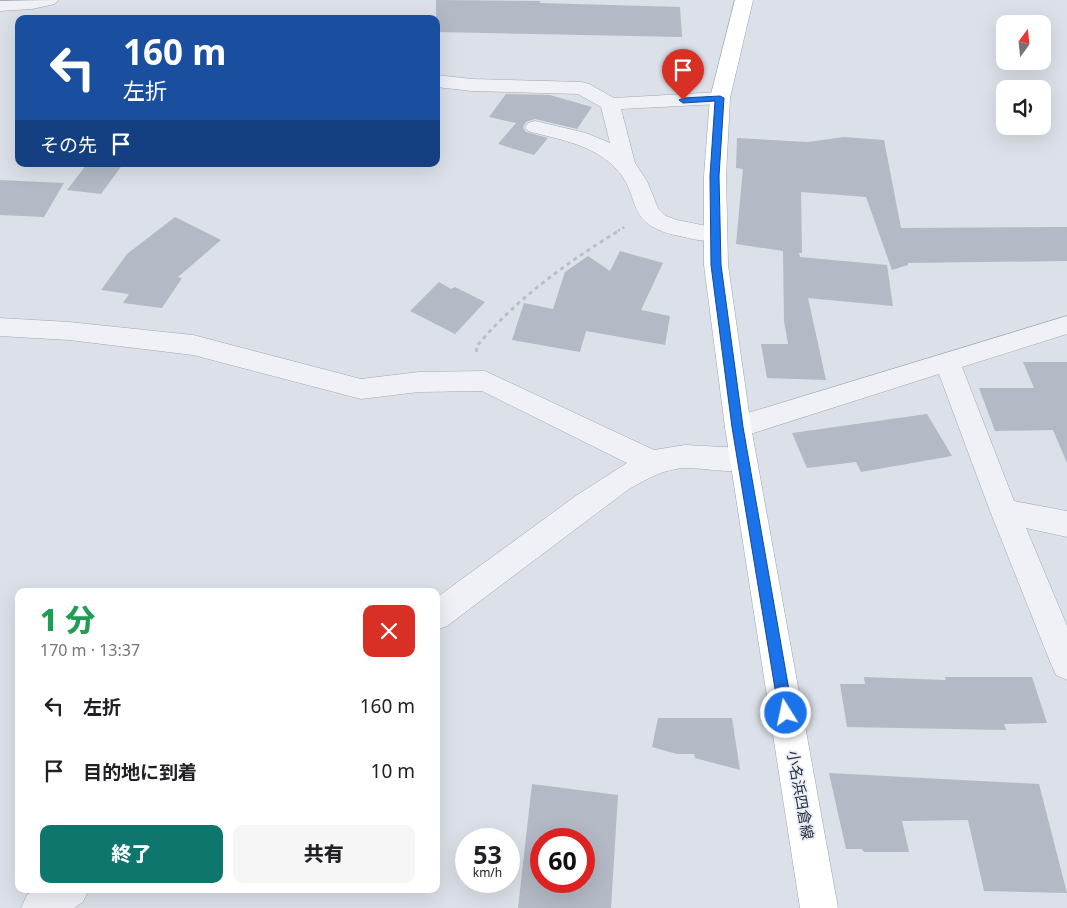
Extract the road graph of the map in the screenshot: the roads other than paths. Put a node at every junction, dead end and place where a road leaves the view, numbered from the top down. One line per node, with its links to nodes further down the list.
1 (49, 0): 3 (street)
2 (744, 0): 5 (main road, 小名浜四倉線)
3 (0, 6)
4 (440, 81): 6 (street)
5 (720, 98): 6 (street); 9 (main road, 小名浜四倉線)
6 (610, 104): 8 (street)
7 (535, 127): 8 (street)
8 (625, 162): 9 (street)
9 (714, 234): 13 (main road, 小名浜四倉線)
10 (1067, 325): 12 (street)
11 (0, 327): 15 (street)
12 (948, 363): 13 (street); 16 (street)
13 (738, 427): 14 (main road, 小名浜四倉線)
14 (743, 460): 15 (street); 22 (main road, 小名浜四倉線)
15 (652, 462): 18 (street)
16 (1004, 511): 17 (street); 19 (street)
17 (1067, 524)
18 (440, 613)
19 (1067, 664)
20 (64, 893): 21 (street)
21 (40, 908)
22 (819, 908)

